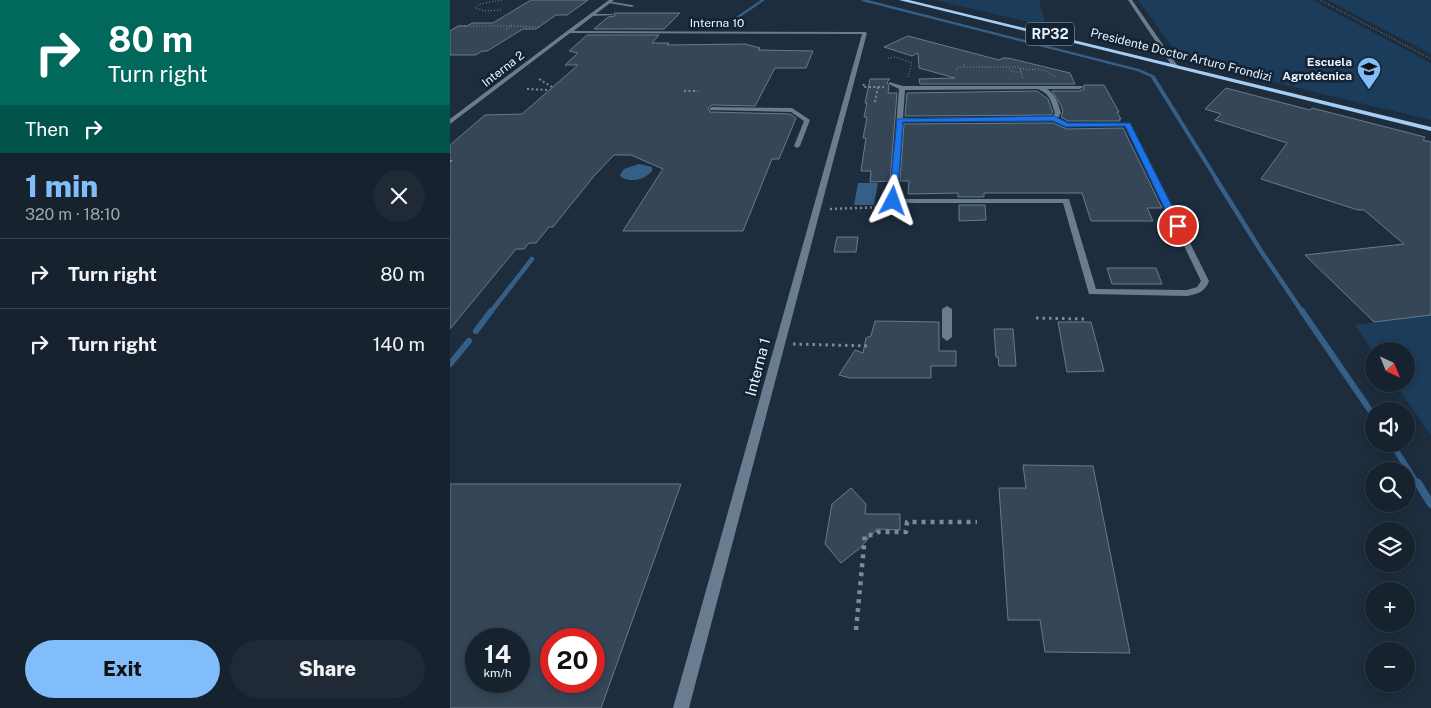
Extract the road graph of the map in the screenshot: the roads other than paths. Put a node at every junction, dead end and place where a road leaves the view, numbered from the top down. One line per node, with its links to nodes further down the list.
1 (902, 0): 5 (main road, Presidente Doctor Arturo Frondizi / RP32)
2 (908, 0): 5 (main road, Presidente Doctor Arturo Frondizi / RP32)
3 (1130, 0): 11 (street)
4 (611, 1): 6 (street); 7 (street, Interna 2)
5 (925, 5): 11 (main road, Presidente Doctor Arturo Frondizi / RP32)
6 (632, 6)
7 (591, 15): 8 (street); 9 (street, Interna 2)
8 (612, 15)
9 (568, 32): 10 (street, Interna 10); 19 (street, Interna 2)
10 (865, 33): 24 (street, Interna 1)
11 (1174, 64): 20 (main road, Presidente Doctor Arturo Frondizi / RP32)
12 (891, 83): 14 (street)
13 (1080, 87): 15 (street)
14 (902, 88): 15 (street); 18 (street)
15 (1037, 88): 17 (street)
16 (712, 109): 21 (street)
17 (1054, 118): 18 (street); 18 (street)
18 (899, 120)
19 (450, 122)
20 (1431, 129)
21 (797, 146)
22 (947, 309): 23 (street)
23 (947, 337)
24 (681, 708)

